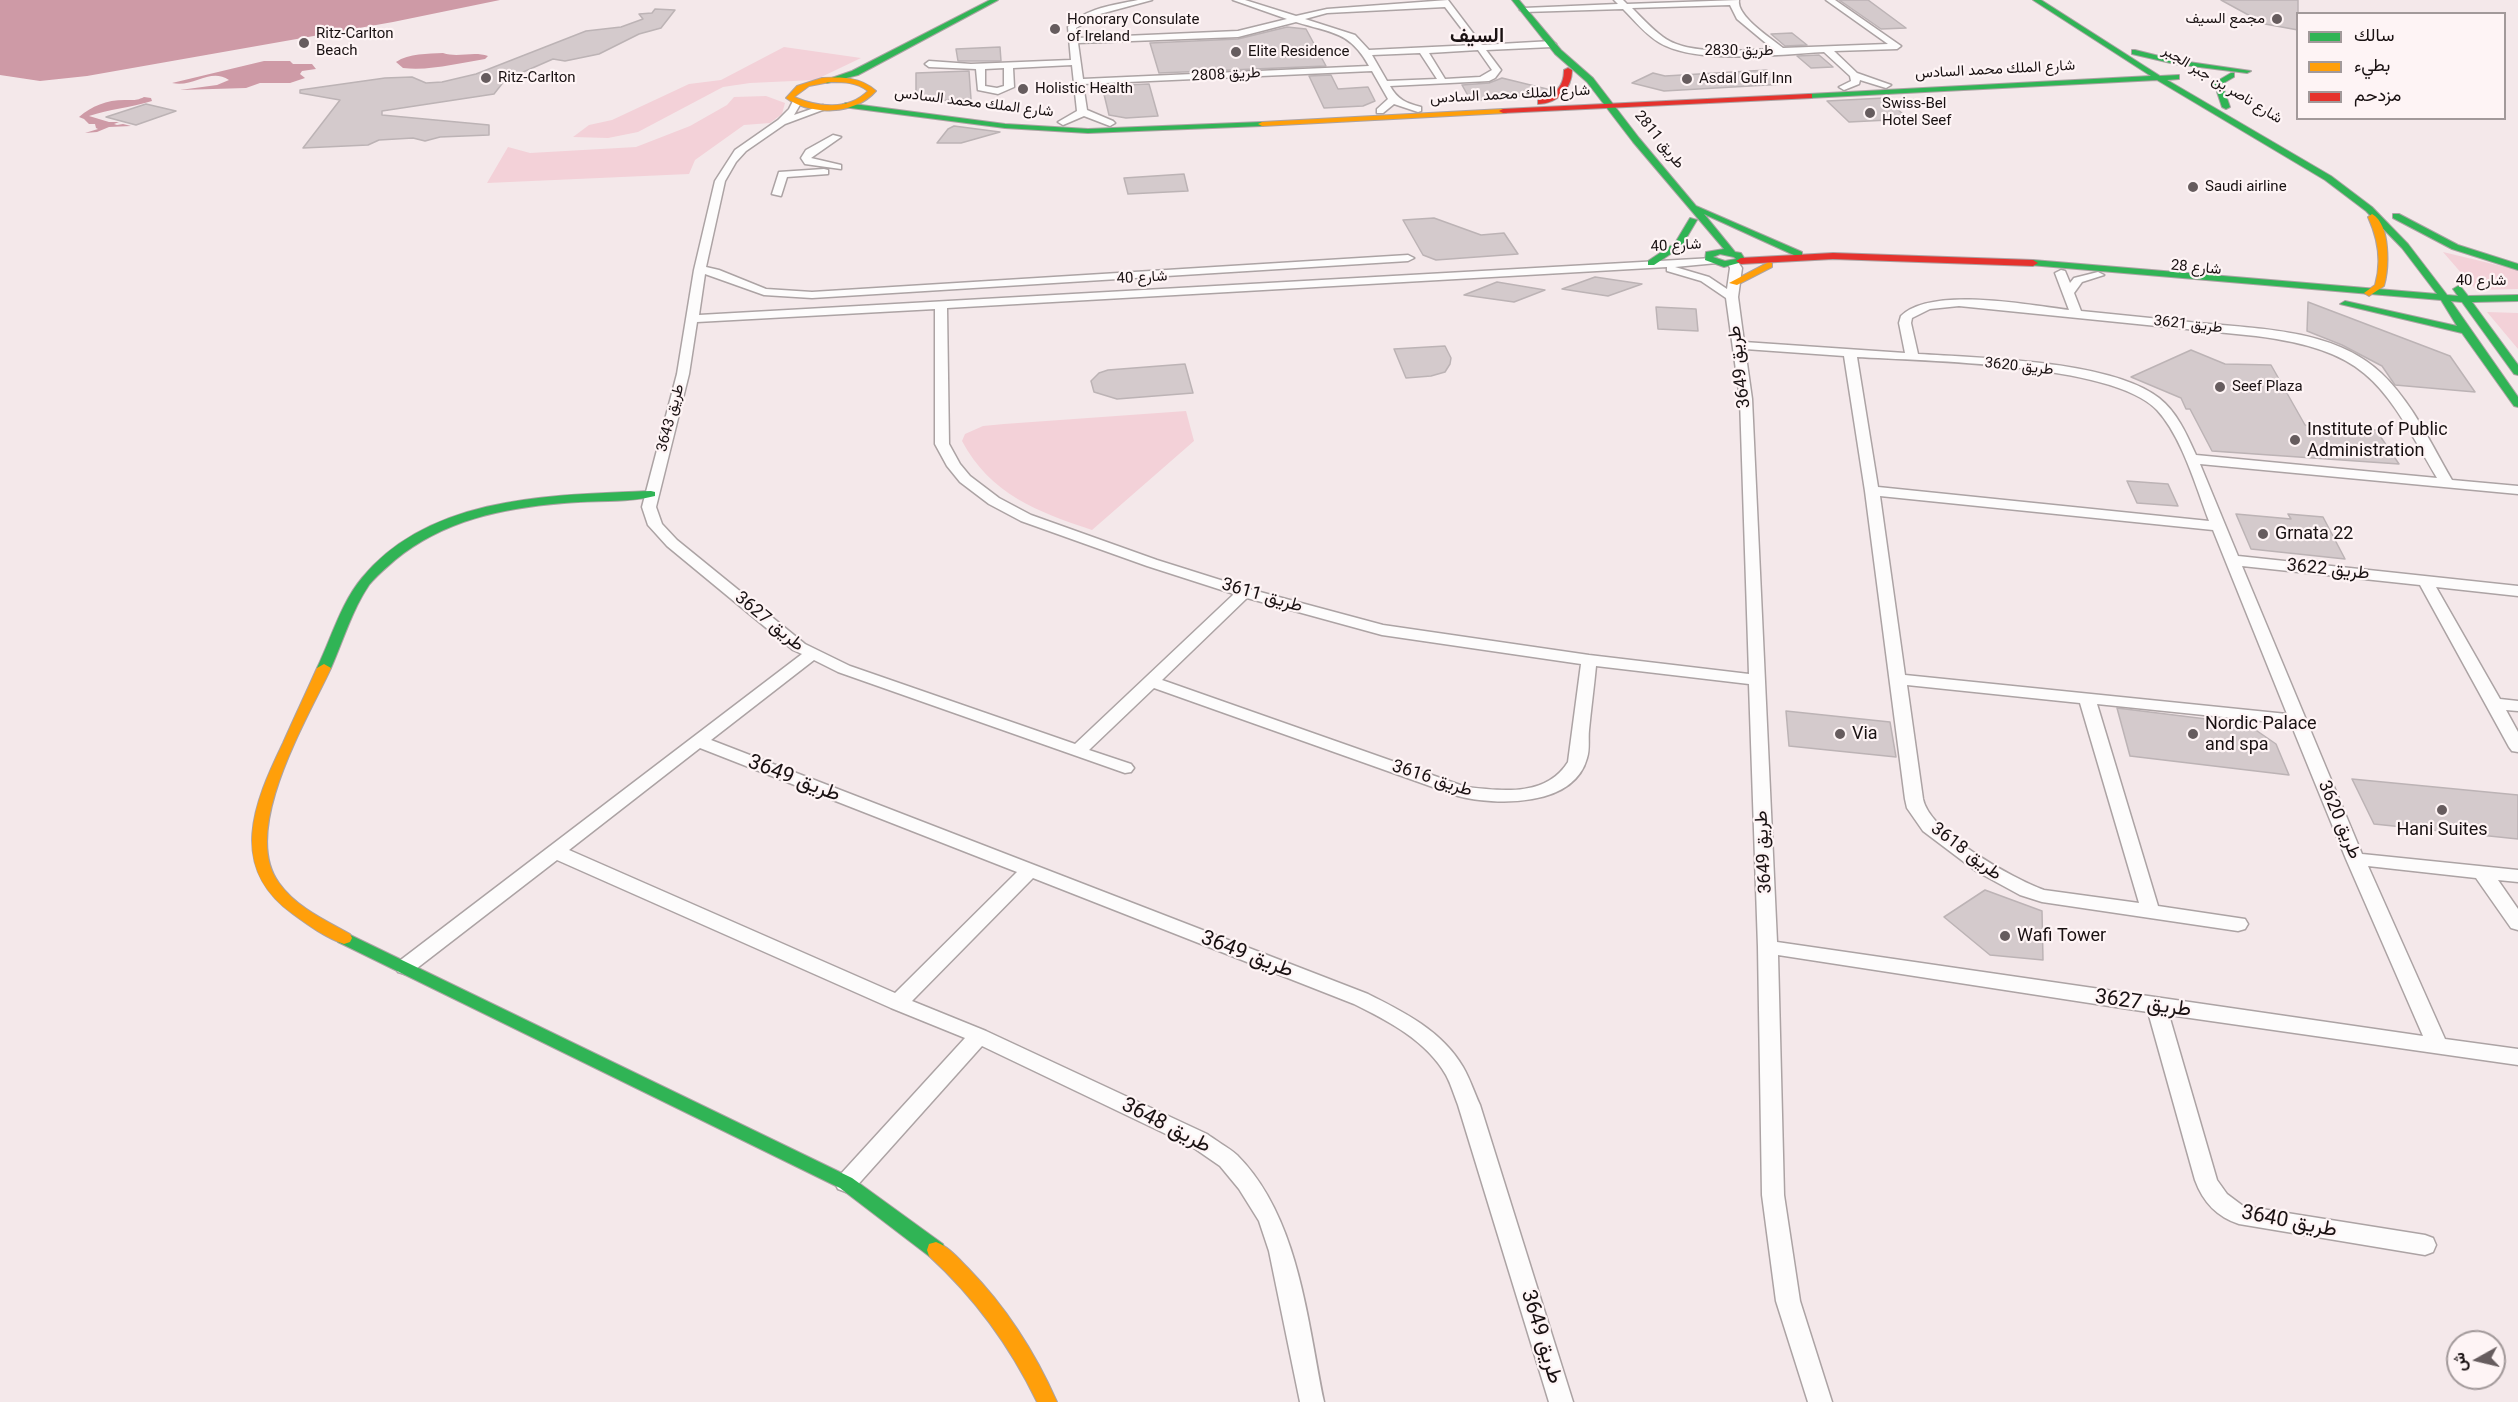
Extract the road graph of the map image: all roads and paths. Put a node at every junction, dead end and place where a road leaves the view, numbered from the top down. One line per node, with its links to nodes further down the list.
1 (1148, 0): 14 (street)
2 (1237, 0): 13 (street)
3 (1339, 0): 12 (street)
4 (1830, 0): 18 (street, طريق 2830)
5 (2036, 0): 15 (main road, شارع ناصر بن جبر الجبر)
6 (2050, 0): 21 (main road, شارع ناصر بن جبر الجبر)
7 (1735, 1): 10 (street); 20 (street)
8 (1446, 2): 12 (street); 16 (street)
9 (1000, 3): 36 (main road); 42 (main road)
10 (1621, 3): 11 (street); 20 (street, طريق 2830)
11 (1520, 5): 17 (main road, طريق 2811)
12 (1345, 9): 13 (street)
13 (1294, 18): 14 (street); 22 (street)
14 (1073, 41): 24 (street)
15 (2103, 42): 23 (main road); 33 (main road, شارع ناصر بن جبر الجبر)
16 (1477, 47): 17 (street); 19 (street); 38 (street)
17 (1555, 48): 30 (main road, طريق 2811); 47 (main road, طريق 2811)
18 (1826, 49): 20 (street, طريق 2830); 32 (street)
19 (1423, 50): 22 (street); 38 (street)
20 (1781, 51)
21 (2135, 52): 31 (main road); 33 (main road, شارع ناصر بن جبر الجبر)
22 (1366, 53): 28 (street)
23 (2102, 59)
24 (1076, 62): 26 (street); 37 (street)
25 (929, 64): 27 (street)
26 (1008, 66): 27 (street); 27 (street)
27 (980, 67)
28 (1374, 68): 37 (street, طريق 2808); 39 (street)
29 (2090, 68): 35 (main road)
30 (1568, 70): 47 (main road, طريق 2811); 48 (main road)
31 (2247, 70)
32 (1854, 75): 40 (street); 41 (street)
33 (2164, 75): 35 (main road, شارع الملك محمد السادس); 45 (main road, شارع ناصر بن جبر الجبر); 52 (main road, شارع ناصر بن جبر الجبر)
34 (2231, 75): 52 (main road)
35 (2055, 80): 40 (main road, شارع الملك محمد السادس); 45 (main road); 50 (main road, شارع الملك محمد السادس)
36 (827, 81): 42 (main road, شارع الملك محمد السادس); 49 (main road)
37 (1078, 82): 55 (street)
38 (1443, 82): 39 (street)
39 (1384, 84): 46 (street)
40 (1886, 85): 41 (main road, شارع الملك محمد السادس)
41 (1844, 87): 44 (main road, شارع الملك محمد السادس)
42 (870, 88): 51 (main road); 59 (main road, شارع الملك محمد السادس)
43 (1632, 90): 44 (main road)
44 (1687, 96): 47 (main road, شارع الملك محمد السادس)
45 (2192, 98): 65 (main road, شارع ناصر بن جبر الجبر)
46 (1393, 99): 54 (street); 56 (street)
47 (1603, 100): 48 (main road, شارع الملك محمد السادس); 50 (main road, شارع الملك محمد السادس); 57 (main road, شارع الملك محمد السادس); 63 (main road, طريق 2811); 66 (main road, طريق 2811)
48 (1541, 102): 54 (main road, شارع الملك محمد السادس)
49 (796, 103): 53 (main road); 61 (street)
50 (1666, 104): 63 (main road)
51 (846, 105): 53 (main road); 57 (main road, شارع الملك محمد السادس)
52 (2226, 107): 67 (main road, شارع ناصر بن جبر الجبر)
53 (823, 108): 61 (street)
54 (1418, 109): 56 (main road, شارع الملك محمد السادس)
55 (1082, 111): 59 (street); 60 (street)
56 (1380, 111): 60 (main road, شارع الملك محمد السادس)
57 (1511, 112): 58 (main road)
58 (1580, 120)
59 (1063, 122): 60 (main road, شارع الملك محمد السادس)
60 (1110, 123)
61 (766, 131): 77 (street)
62 (836, 137): 64 (street)
63 (1636, 140): 66 (main road, طريق 2811)
64 (777, 194)
65 (2368, 209): 84 (main road); 87 (main road, شارع ناصر بن جبر الجبر)
66 (1692, 213): 68 (main road, طريق 2811); 71 (main road); 73 (main road, طريق 2811); 75 (main road)
67 (2396, 216): 69 (main road, شارع ناصر بن جبر الجبر); 76 (main road)
68 (1712, 232): 71 (main road); 74 (main road, طريق 2811)
69 (2426, 249)
70 (1938, 255): 71 (main road, شارع 28); 78 (main road, شارع 28); 79 (main road, شارع 28)
71 (1800, 256): 74 (main road, شارع 28); 82 (main road)
72 (1408, 258): 81 (street, شارع 40)
73 (1712, 258): 74 (main road, شارع 28); 75 (street, شارع 40); 82 (street, طريق 3649)
74 (1736, 258): 82 (street, طريق 3649)
75 (1649, 264): 82 (street); 88 (street, شارع 40)
76 (2518, 267)
77 (700, 270): 81 (street, شارع 40); 93 (street)
78 (2094, 271): 79 (main road, شارع 28); 83 (street); 84 (main road, شارع 28); 85 (main road, شارع 28)
79 (2061, 273): 83 (street)
80 (2452, 282): 89 (main road)
81 (982, 286): 88 (street)
82 (1733, 290): 95 (street, طريق 3649)
83 (2070, 291): 92 (street)
84 (2370, 293): 87 (main road, شارع 28)
85 (2293, 294): 87 (main road, شارع 28); 94 (main road)
86 (2518, 298): 89 (main road, شارع 40)
87 (2446, 302): 89 (main road, شارع 40); 94 (main road, شارع ناصر بن جبر الجبر)
88 (983, 303): 90 (street, شارع 40)
89 (2468, 303): 91 (main road, شارع 40); 98 (main road)
90 (941, 306): 93 (street, شارع 40); 110 (street, طريق 3611)
91 (2518, 308)
92 (2076, 313): 97 (street, طريق 3621); 101 (street, طريق 3621)
93 (693, 319): 104 (street, طريق 3643)
94 (2465, 331): 99 (main road, شارع ناصر بن جبر الجبر)
95 (1738, 345): 96 (street, طريق 3620); 114 (street, طريق 3649)
96 (1850, 353): 97 (street, طريق 3620); 103 (street, طريق 3618)
97 (1912, 357): 100 (street, طريق 3620)
98 (2518, 372)
99 (2518, 404)
100 (2191, 459): 101 (street); 106 (street, طريق 3620)
101 (2447, 483): 102 (street)
102 (2518, 490)
103 (1872, 491): 106 (street); 113 (street, طريق 3618)
104 (651, 494): 105 (street, طريق 3643); 133 (main road)
105 (651, 516): 111 (street, طريق 3627)
106 (2217, 526): 107 (street, طريق 3620)
107 (2231, 560): 108 (street, طريق 3622); 119 (street, طريق 3620)
108 (2425, 581): 109 (street, طريق 3622); 117 (street)
109 (2518, 591)
110 (1244, 592): 112 (street, طريق 3611); 115 (street)
111 (811, 655): 120 (street, طريق 3627); 122 (street)
112 (1589, 660): 114 (street, طريق 3611); 115 (street, طريق 3616)
113 (1896, 679): 116 (street); 129 (street, طريق 3618)
114 (1756, 680): 132 (street, طريق 3649)
115 (1150, 681): 122 (street)
116 (2087, 700): 119 (street); 129 (street)
117 (2494, 704): 118 (street); 121 (street)
118 (2518, 706)
119 (2298, 720): 125 (street, طريق 3620)
120 (697, 741): 124 (street, طريق 3627); 126 (street, طريق 3649)
121 (2518, 747)
122 (1078, 751): 123 (street)
123 (1125, 768)
124 (555, 851): 133 (street, طريق 3627); 134 (street, طريق 3648)
125 (2355, 859): 127 (street); 137 (street, طريق 3620)
126 (1030, 870): 134 (street); 143 (street, طريق 3649)
127 (2482, 872): 128 (street); 130 (street)
128 (2518, 876)
129 (2150, 910): 131 (street, طريق 3618)
130 (2518, 923)
131 (2238, 924)
132 (1768, 947): 135 (street, طريق 3627); 144 (street, طريق 3649)
133 (405, 967): 139 (main road)
134 (898, 1003): 136 (street, طريق 3648)
135 (2156, 1006): 137 (street, طريق 3627); 140 (street, طريق 3640)
136 (980, 1036): 139 (street); 142 (street, طريق 3648)
137 (2438, 1046): 138 (street, طريق 3627)
138 (2518, 1057)
139 (846, 1183): 141 (main road)
140 (2425, 1245)
141 (1047, 1402)
142 (1312, 1402)
143 (1561, 1402)
144 (1820, 1402)

